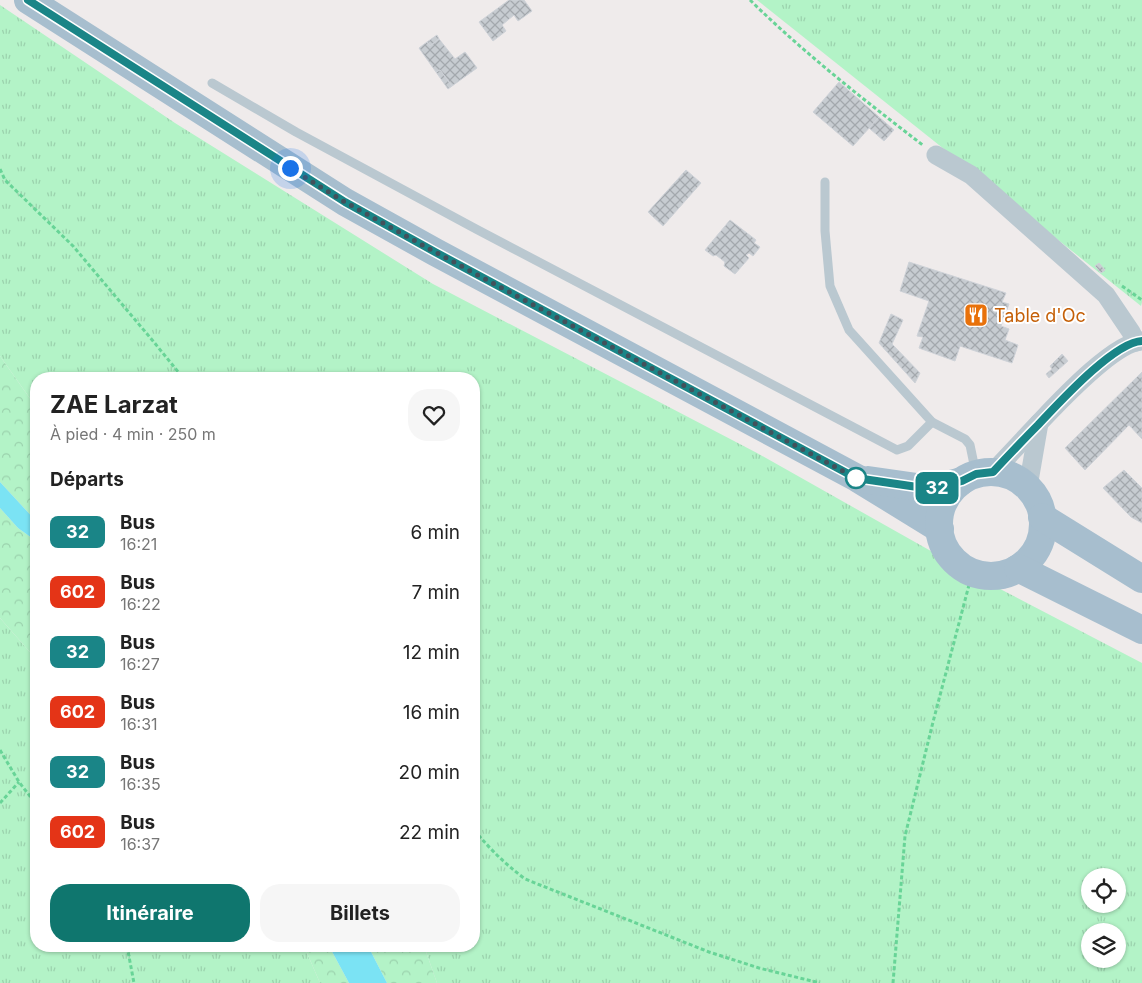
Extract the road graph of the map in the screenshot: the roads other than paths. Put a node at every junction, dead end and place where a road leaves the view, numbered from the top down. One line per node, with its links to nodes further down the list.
1 (28, 0): 9 (main road)
2 (212, 83): 6 (lane)
3 (936, 155): 5 (street)
4 (825, 182): 6 (lane)
5 (1139, 342): 7 (street)
6 (932, 422): 8 (lane)
7 (1039, 424): 8 (street); 10 (street)
8 (977, 475): 9 (main road); 10 (main road); 12 (main road)
9 (856, 478): 12 (main road)
10 (1028, 487): 11 (main road)
11 (1042, 518): 13 (main road); 14 (main road)
12 (940, 529): 13 (main road)
13 (1018, 568): 15 (main road)
14 (1142, 579)
15 (1142, 630)

